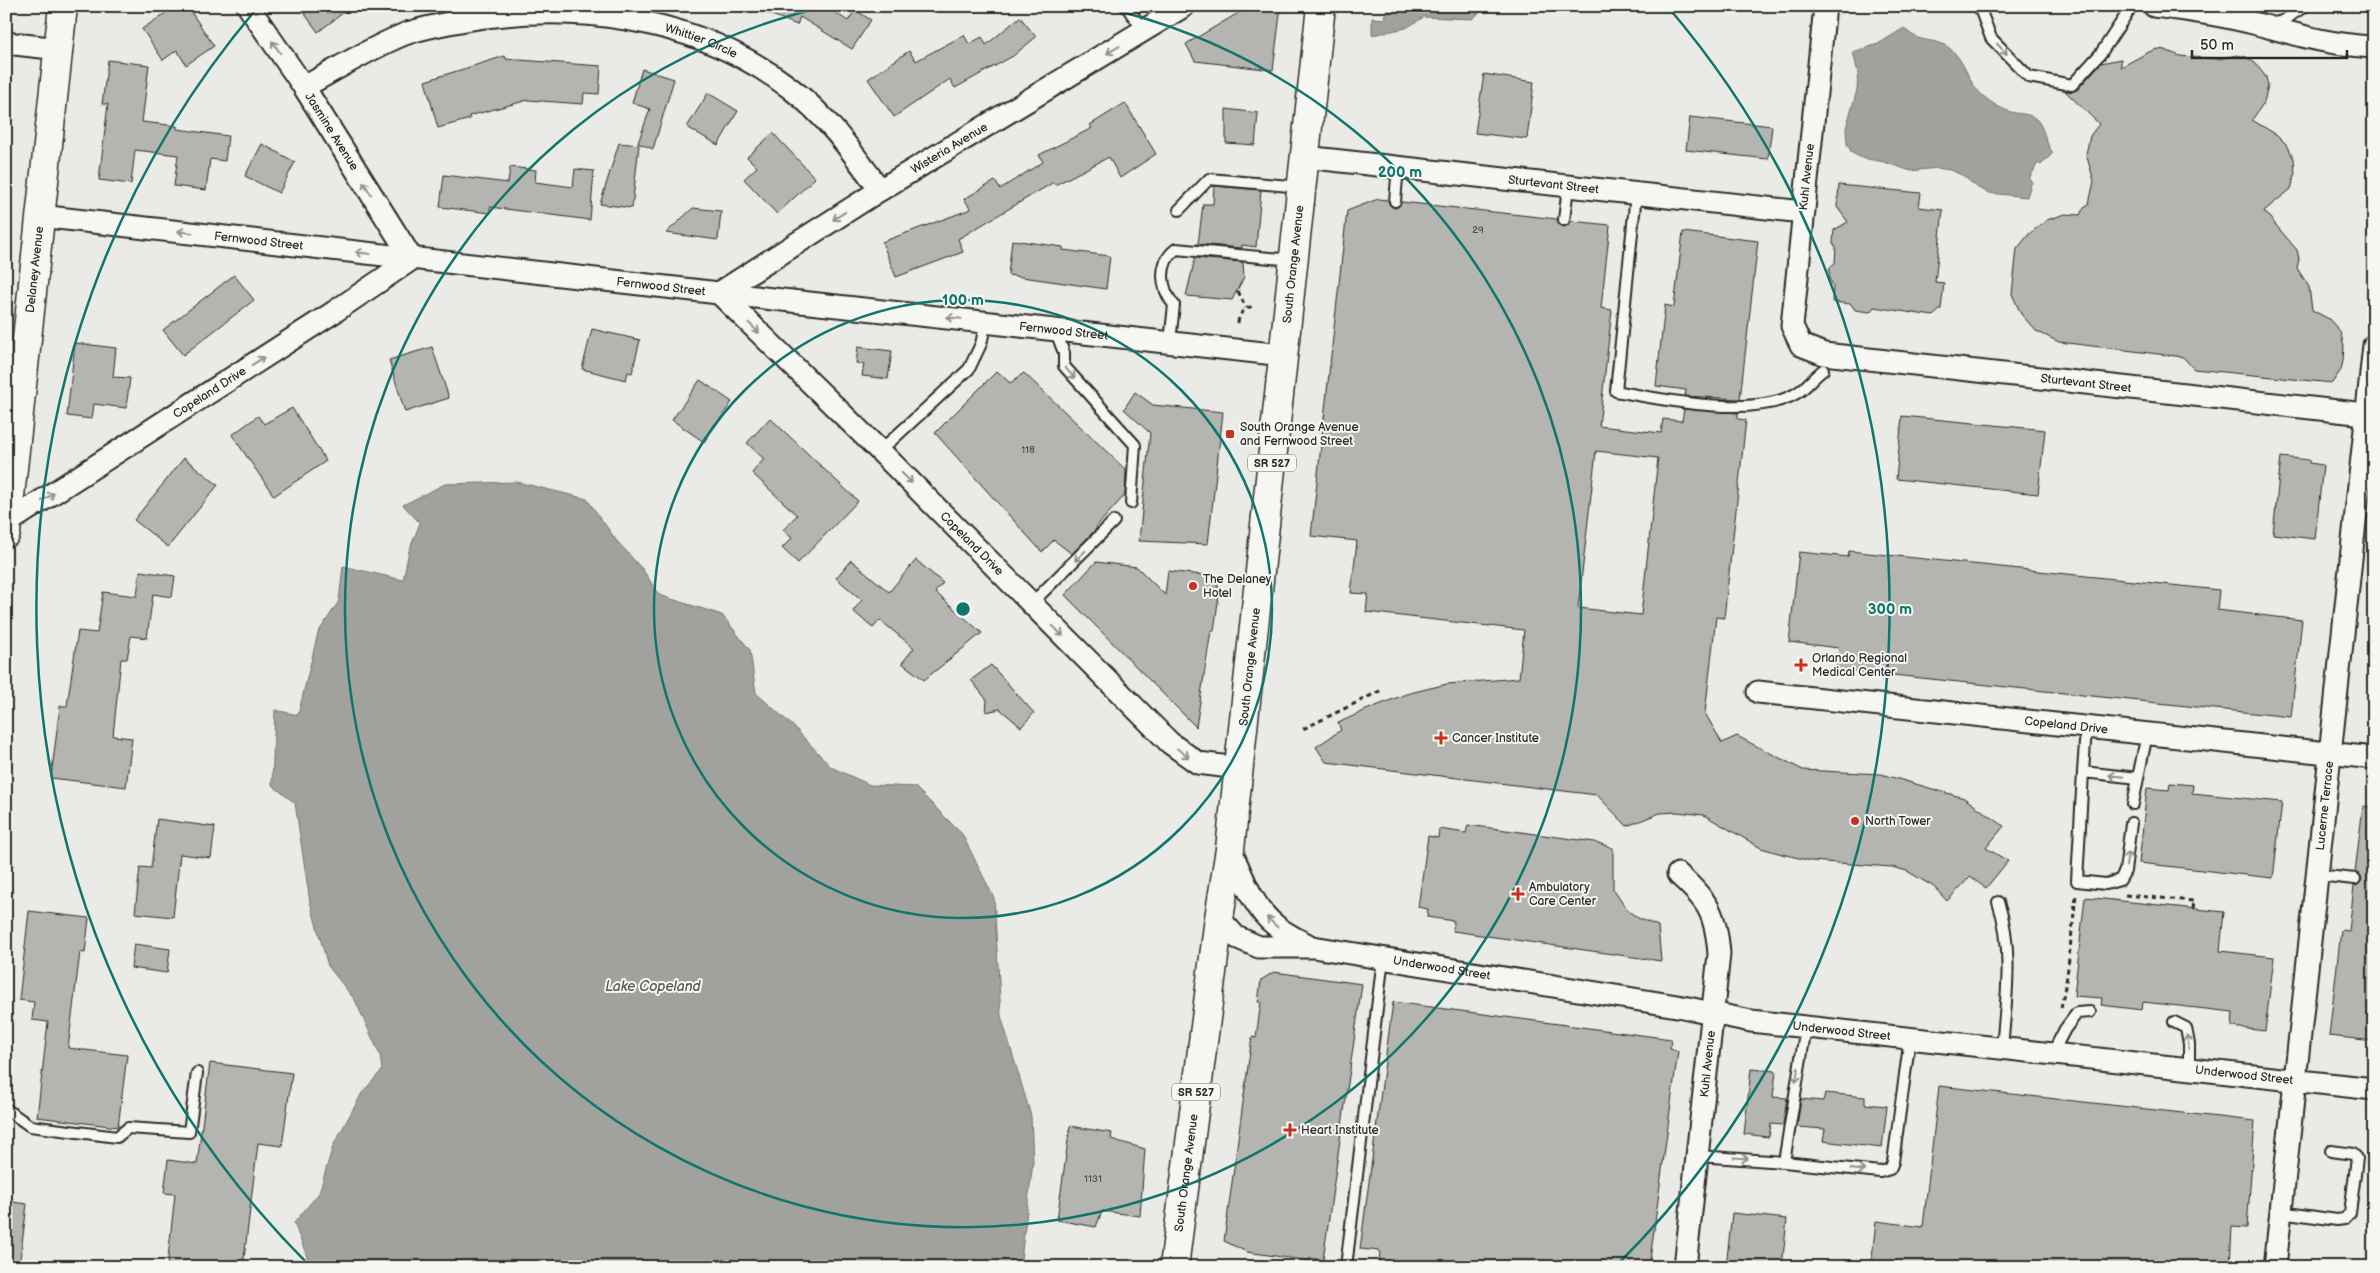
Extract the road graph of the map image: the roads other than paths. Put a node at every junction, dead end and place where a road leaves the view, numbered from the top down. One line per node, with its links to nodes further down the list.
1 (63, 6): 17 (main road, Delaney Avenue)
2 (248, 6): 18 (street, Jasmine Avenue, one-way to 2)
3 (1126, 6): 14 (lane)
4 (1184, 6): 14 (street, Wisteria Avenue)
5 (1321, 6): 19 (main road, South Orange Avenue / SR 527)
6 (1824, 6): 27 (street, Kuhl Avenue)
7 (1979, 6): 8 (lane, one-way to 8)
8 (2132, 6)
9 (2154, 6): 13 (street)
10 (2305, 6): 13 (lane)
11 (585, 8): 12 (street, Whittier Circle); 18 (street, Whittier Circle)
12 (617, 10): 23 (street, Whittier Circle)
13 (2263, 26): 16 (street)
14 (1144, 31): 23 (street, Wisteria Avenue, one-way to 23)
15 (6, 43): 17 (street)
16 (2374, 46)
17 (58, 49): 28 (main road, Delaney Avenue)
18 (304, 87): 30 (street, Jasmine Avenue, one-way to 18)
19 (1305, 157): 20 (street, Sturtevant Street); 22 (main road, South Orange Avenue / SR 527)
20 (1398, 167): 21 (street, Sturtevant Street); 25 (lane)
21 (1568, 186): 24 (street, Sturtevant Street); 29 (lane)
22 (1302, 187): 26 (lane); 31 (main road, South Orange Avenue / SR 527)
23 (880, 190): 32 (street, Wisteria Avenue, one-way to 32)
24 (1636, 194): 27 (street, Sturtevant Street); 39 (lane)
25 (1395, 201)
26 (1179, 210)
27 (1803, 212): 36 (street, Kuhl Avenue)
28 (40, 216): 30 (street, Fernwood Street, one-way to 28); 40 (main road, Delaney Avenue)
29 (1564, 220)
30 (412, 259): 32 (street, Fernwood Street); 45 (street, Copeland Drive, one-way to 30)
31 (1294, 260): 35 (lane); 38 (main road, South Orange Avenue / SR 527)
32 (719, 294): 33 (street, Fernwood Street, one-way to 32); 42 (street, Copeland Drive, one-way to 42)
33 (986, 322): 34 (street, Fernwood Street); 42 (lane)
34 (1054, 328): 35 (street, Fernwood Street); 43 (lane, one-way to 43)
35 (1170, 342): 38 (street, Fernwood Street)
36 (1802, 345): 41 (street, Sturtevant Street)
37 (2374, 345): 41 (street, Lucerne Terrace)
38 (1283, 354): 52 (main road, South Orange Avenue / SR 527)
39 (1823, 370)
40 (13, 397): 45 (main road, Delaney Avenue)
41 (2370, 414): 50 (street, Lucerne Terrace)
42 (880, 451): 46 (street, Copeland Drive, one-way to 46)
43 (1131, 502)
44 (1114, 522): 46 (lane, one-way to 46)
45 (7, 528)
46 (1031, 604): 52 (street, Copeland Drive, one-way to 52)
47 (1758, 692): 48 (street, Copeland Drive)
48 (2086, 728): 49 (street, Copeland Drive); 53 (lane)
49 (2147, 734): 50 (street, Copeland Drive); 54 (lane)
50 (2330, 753): 51 (street, Copeland Drive); 59 (street, Lucerne Terrace)
51 (2374, 758)
52 (1238, 768): 57 (main road, South Orange Avenue / SR 527)
53 (2083, 772): 54 (lane, one-way to 53); 56 (lane, one-way to 56)
54 (2138, 778): 55 (lane)
55 (2133, 804)
56 (2131, 823)
57 (1230, 849): 62 (main road, South Orange Avenue / SR 527); 63 (street, Underwood Street, one-way to 57)
58 (1678, 874): 66 (street, Kuhl Avenue)
59 (2317, 875): 60 (lane); 74 (street, Lucerne Terrace)
60 (2355, 879)
61 (1998, 902): 70 (lane)
62 (1219, 918): 63 (street, Underwood Street); 81 (main road, South Orange Avenue / SR 527)
63 (1313, 947): 64 (street, Underwood Street)
64 (1383, 958): 66 (street, Underwood Street); 82 (lane)
65 (2090, 1012): 71 (lane)
66 (1714, 1013): 68 (street, Underwood Street); 78 (street, Kuhl Avenue)
67 (2174, 1022): 72 (lane, one-way to 67)
68 (1806, 1027): 69 (street, Underwood Street); 79 (lane, one-way to 79)
69 (1910, 1038): 70 (street, Underwood Street); 79 (lane, one-way to 69)
70 (2002, 1048): 71 (street, Underwood Street)
71 (2052, 1054): 72 (street, Underwood Street)
72 (2189, 1069): 74 (street, Underwood Street)
73 (197, 1074): 76 (lane)
74 (2296, 1081): 75 (street, Underwood Street); 80 (street, Lucerne Terrace)
75 (2374, 1089)
76 (6, 1109)
77 (2331, 1151): 80 (lane)
78 (1698, 1156): 79 (lane, one-way to 79); 83 (street, Kuhl Avenue)
79 (1784, 1162)
80 (2280, 1212): 84 (street, Lucerne Terrace)
81 (1174, 1267)
82 (1346, 1267)
83 (1685, 1267)
84 (2275, 1267)

